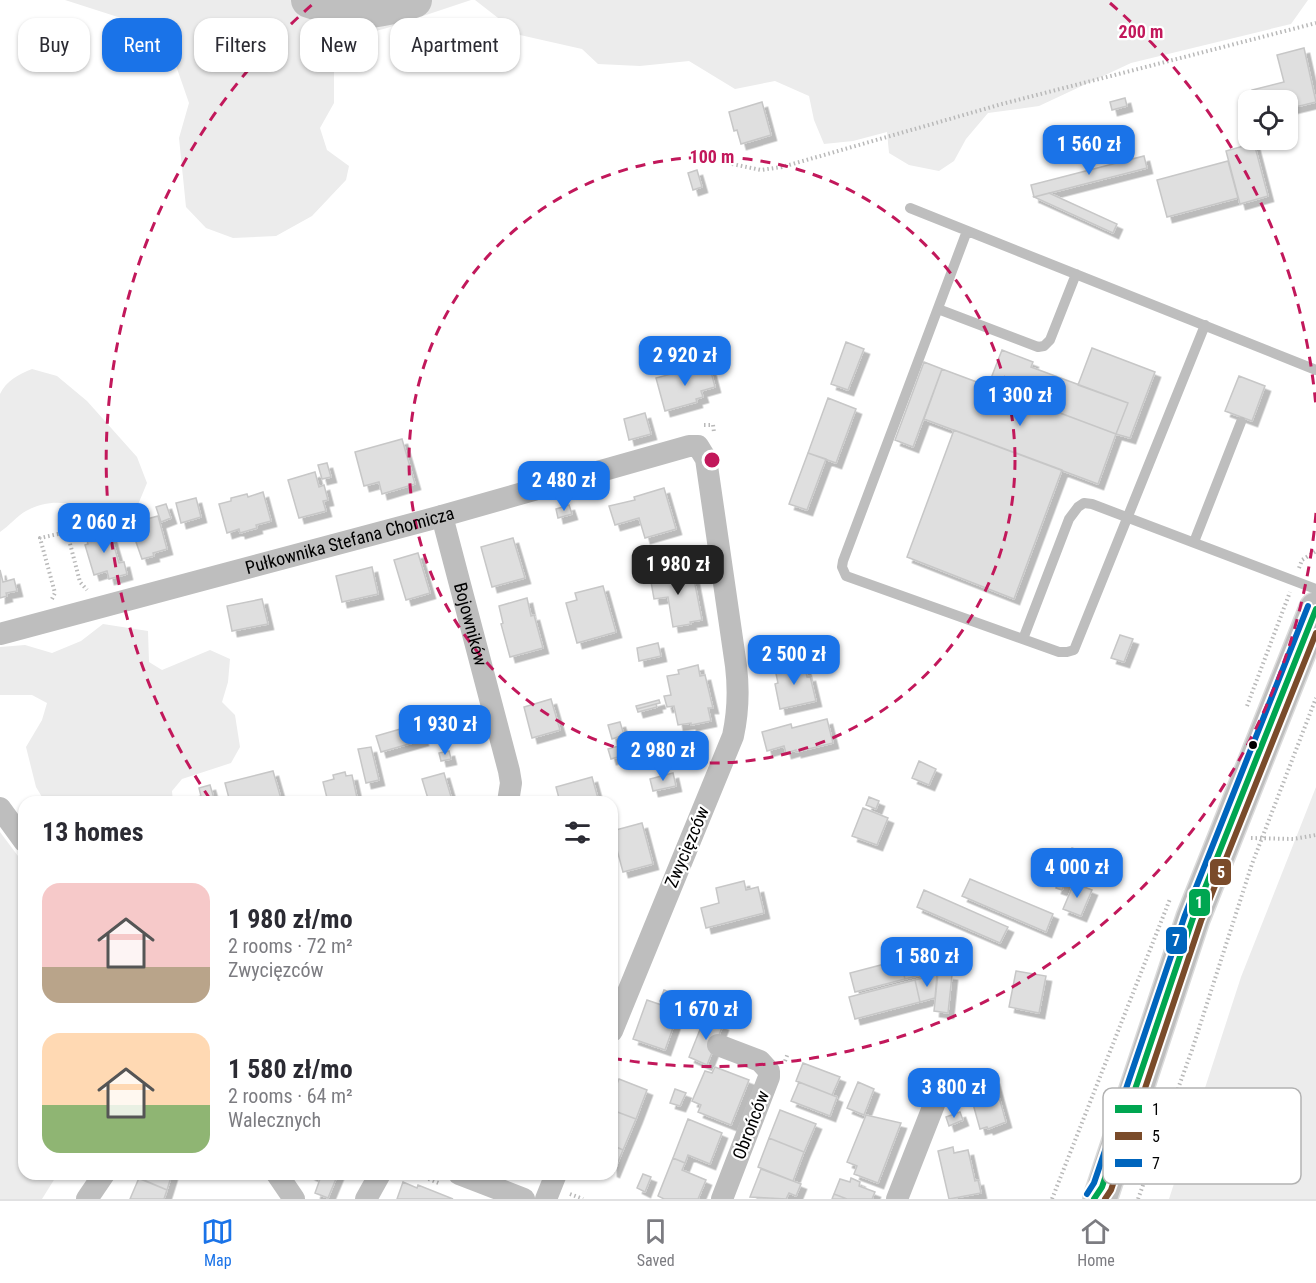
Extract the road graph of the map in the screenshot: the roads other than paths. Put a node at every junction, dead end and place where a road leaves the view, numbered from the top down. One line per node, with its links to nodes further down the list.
1 (910, 208): 2 (lane)
2 (967, 231): 3 (lane); 4 (lane)
3 (1076, 274): 4 (lane); 5 (lane)
4 (938, 309): 15 (lane)
5 (1204, 325): 6 (lane); 10 (lane)
6 (1316, 370)
7 (1241, 422): 11 (lane)
8 (702, 436): 9 (street, Pułkownika Stefana Chomicza); 19 (street, Zwycięzców)
9 (442, 516): 14 (street, Pułkownika Stefana Chomicza); 16 (street, Bojowników)
10 (1127, 517): 11 (lane); 15 (lane); 15 (lane)
11 (1194, 542): 12 (lane)
12 (1316, 589)
13 (1316, 609): 21 (main road)
14 (0, 634)
15 (1023, 639)
16 (509, 796)
17 (0, 808): 18 (street)
18 (18, 833)
19 (618, 1016)
20 (718, 1045): 33 (street, Obrońców)
21 (1135, 1088)
22 (938, 1097): 34 (street)
23 (100, 1180): 28 (street)
24 (281, 1180): 29 (street)
25 (377, 1180): 30 (street)
26 (475, 1180): 31 (street)
27 (554, 1180): 32 (street)
28 (87, 1199)
29 (294, 1199)
30 (366, 1199)
31 (524, 1199)
32 (546, 1199)
33 (722, 1199)
34 (897, 1199)

